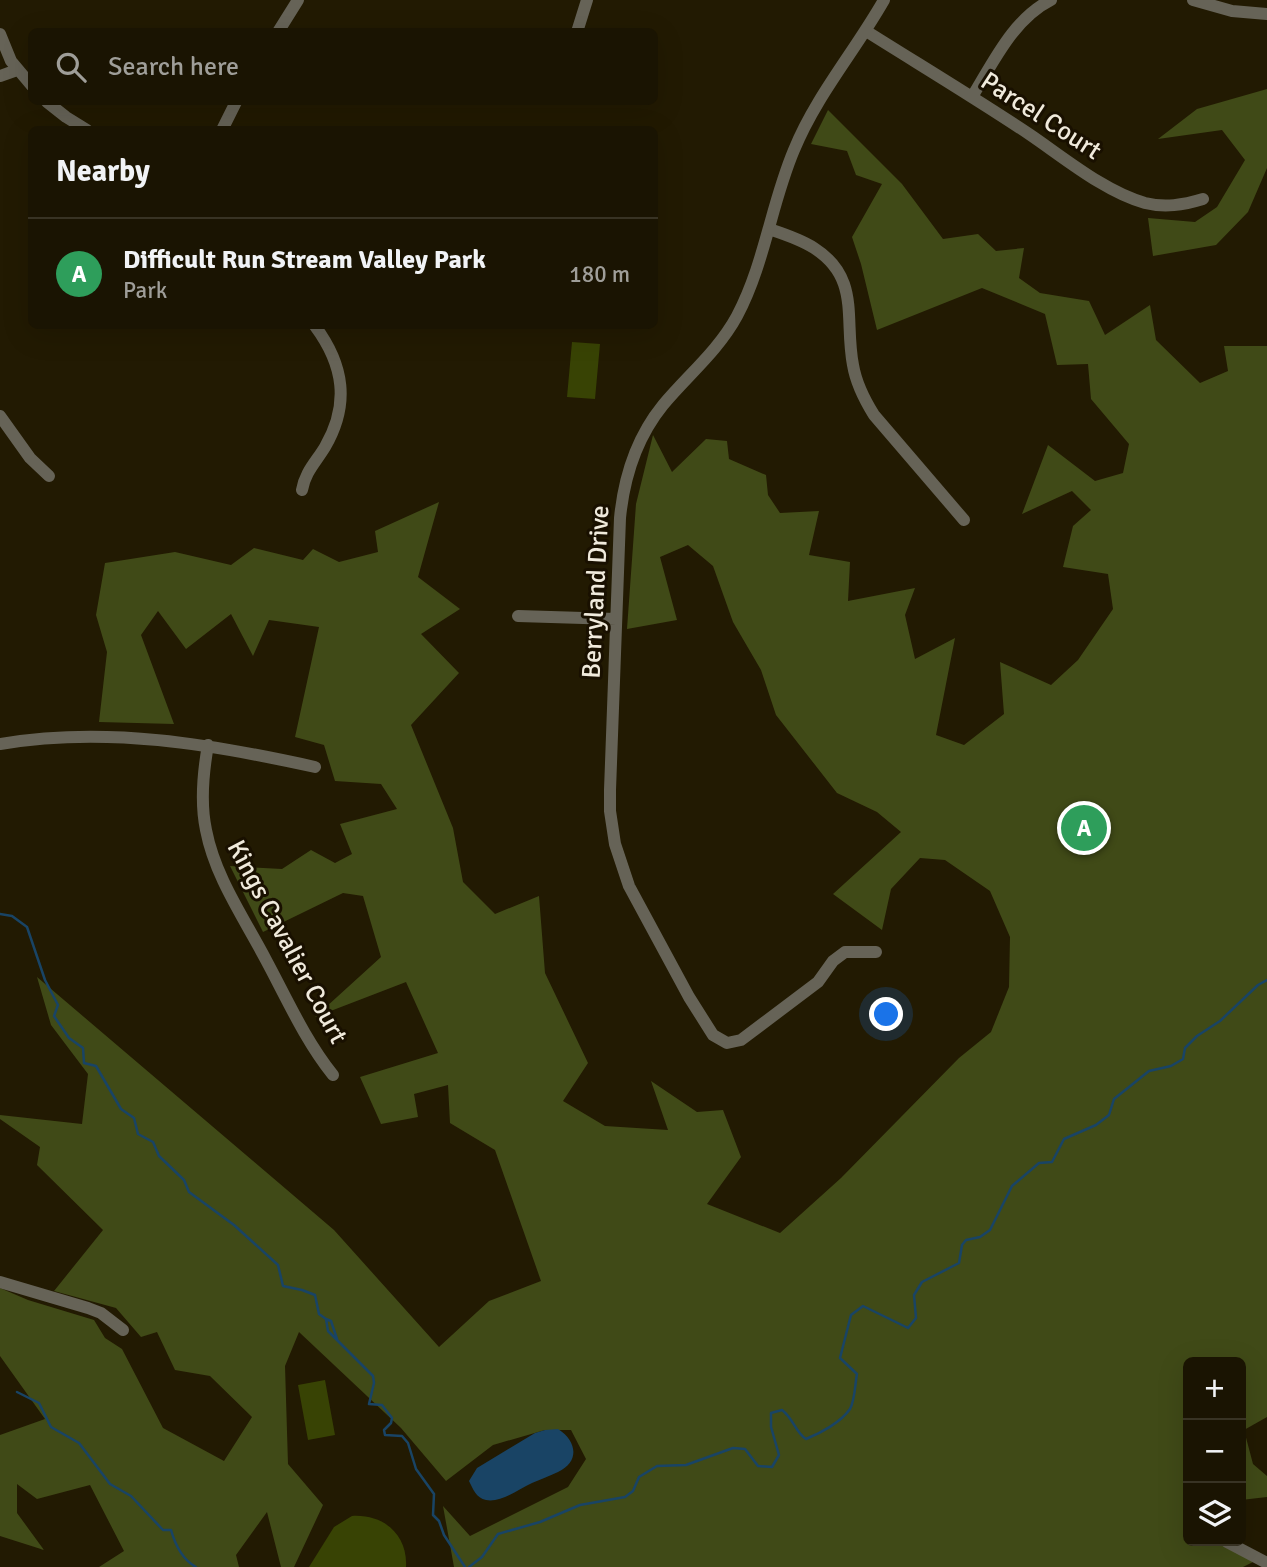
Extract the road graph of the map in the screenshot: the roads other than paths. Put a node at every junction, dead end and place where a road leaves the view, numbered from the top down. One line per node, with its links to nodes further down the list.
1 (298, 0): 7 (street)
2 (587, 0): 8 (street)
3 (884, 0): 9 (street, Berryland Drive)
4 (1051, 0): 14 (street)
5 (1193, 0): 6 (street)
6 (1267, 14)
7 (280, 28)
8 (578, 28)
9 (866, 31): 14 (street, Parcel Court); 20 (street, Berryland Drive)
10 (0, 34): 11 (street)
11 (17, 70): 12 (street); 13 (street)
12 (0, 76)
13 (28, 82)
14 (972, 97): 19 (street, Parcel Court)
15 (51, 105): 17 (street)
16 (234, 105): 18 (street)
17 (81, 126)
18 (224, 126)
19 (1203, 200)
20 (769, 229): 25 (street); 27 (street, Berryland Drive)
21 (317, 329): 24 (street)
22 (0, 416): 23 (street)
23 (49, 476)
24 (302, 490)
25 (964, 520)
26 (518, 616): 27 (street)
27 (616, 619): 31 (street, Berryland Drive)
28 (0, 744): 29 (street)
29 (208, 745): 30 (street); 32 (street, Kings Cavalier Court)
30 (315, 767)
31 (876, 952)
32 (333, 1075)
33 (0, 1282): 34 (street)
34 (123, 1330)
35 (1235, 1546): 36 (street)
36 (1267, 1563)

